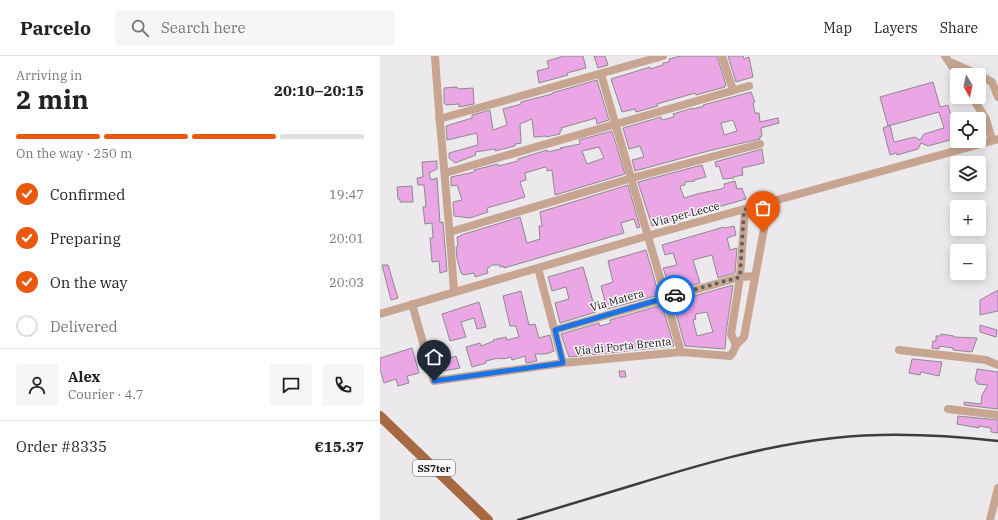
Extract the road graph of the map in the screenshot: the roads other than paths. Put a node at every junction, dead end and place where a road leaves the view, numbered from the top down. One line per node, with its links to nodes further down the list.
1 (435, 56): 11 (street)
2 (663, 56): 6 (street)
3 (722, 56): 8 (street)
4 (948, 59): 5 (street); 9 (street)
5 (954, 68)
6 (601, 74): 11 (street); 12 (street)
7 (749, 86): 8 (street)
8 (733, 90): 12 (street)
9 (998, 97)
10 (976, 104): 13 (street)
11 (439, 119): 15 (street)
12 (616, 124): 15 (street); 16 (street)
13 (995, 140): 17 (street, Via per Lecce)
14 (760, 144): 16 (street)
15 (445, 173): 19 (street)
16 (632, 178): 19 (street); 20 (street)
17 (769, 202): 18 (street, Via per Lecce); 22 (street)
18 (744, 210): 20 (street, Via per Lecce); 23 (street)
19 (450, 232): 24 (street)
20 (647, 236): 21 (street, Via per Lecce); 25 (street)
21 (538, 268): 24 (street, Via per Lecce); 28 (street)
22 (755, 276): 23 (street, Via Matera); 29 (street)
23 (740, 277): 25 (street, Via Matera); 29 (street)
24 (454, 292): 26 (street, Via per Lecce)
25 (666, 298): 28 (street, Via Matera); 31 (street)
26 (412, 304): 27 (street, Via per Lecce); 32 (street, Via di Porta Brenta)
27 (380, 314)
28 (555, 330): 32 (street)
29 (736, 345): 31 (street, Via di Porta Brenta)
30 (899, 350): 33 (street)
31 (681, 352): 32 (street, Via di Porta Brenta)
32 (563, 363)
33 (998, 365)
34 (948, 409): 35 (street)
35 (998, 415)
36 (380, 416): 38 (main road, SS7ter)
37 (998, 488): 39 (street)
38 (488, 520)
39 (990, 520)

